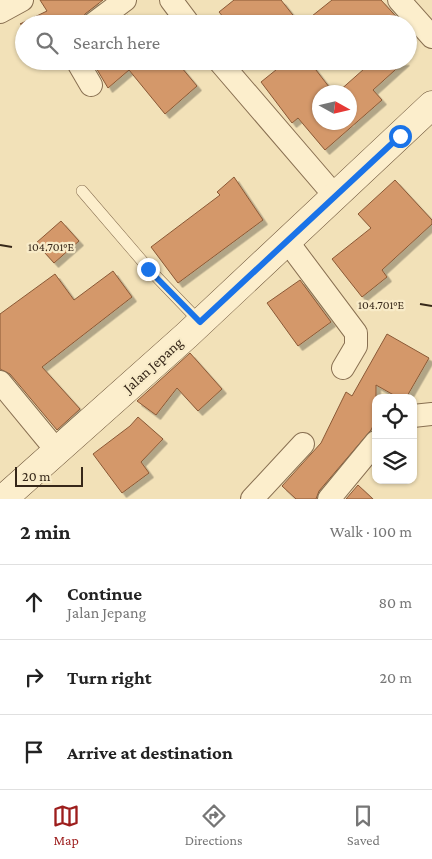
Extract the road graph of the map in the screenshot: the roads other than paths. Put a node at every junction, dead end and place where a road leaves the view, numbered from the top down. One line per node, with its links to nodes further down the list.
1 (22, 0): 5 (street)
2 (126, 0): 6 (street)
3 (171, 0): 7 (street)
4 (399, 0): 8 (street)
5 (0, 12)
6 (105, 15)
7 (183, 15)
8 (412, 15)
9 (417, 20): 10 (street)
10 (432, 37)
11 (83, 70): 13 (street)
12 (227, 70): 16 (street)
13 (91, 85)
14 (432, 105): 16 (street, Jalan Jepang)
15 (82, 191): 18 (lane)
16 (335, 196): 17 (street, Jalan Jepang)
17 (287, 241): 18 (street, Jalan Jepang); 19 (street)
18 (200, 322): 25 (street, Jalan Jepang)
19 (343, 368)
20 (0, 382): 25 (street)
21 (432, 414): 22 (street)
22 (417, 416)
23 (303, 444): 27 (street)
24 (372, 447): 28 (street)
25 (57, 451): 26 (street, Jalan Jepang)
26 (4, 499)
27 (252, 499)
28 (329, 499)

